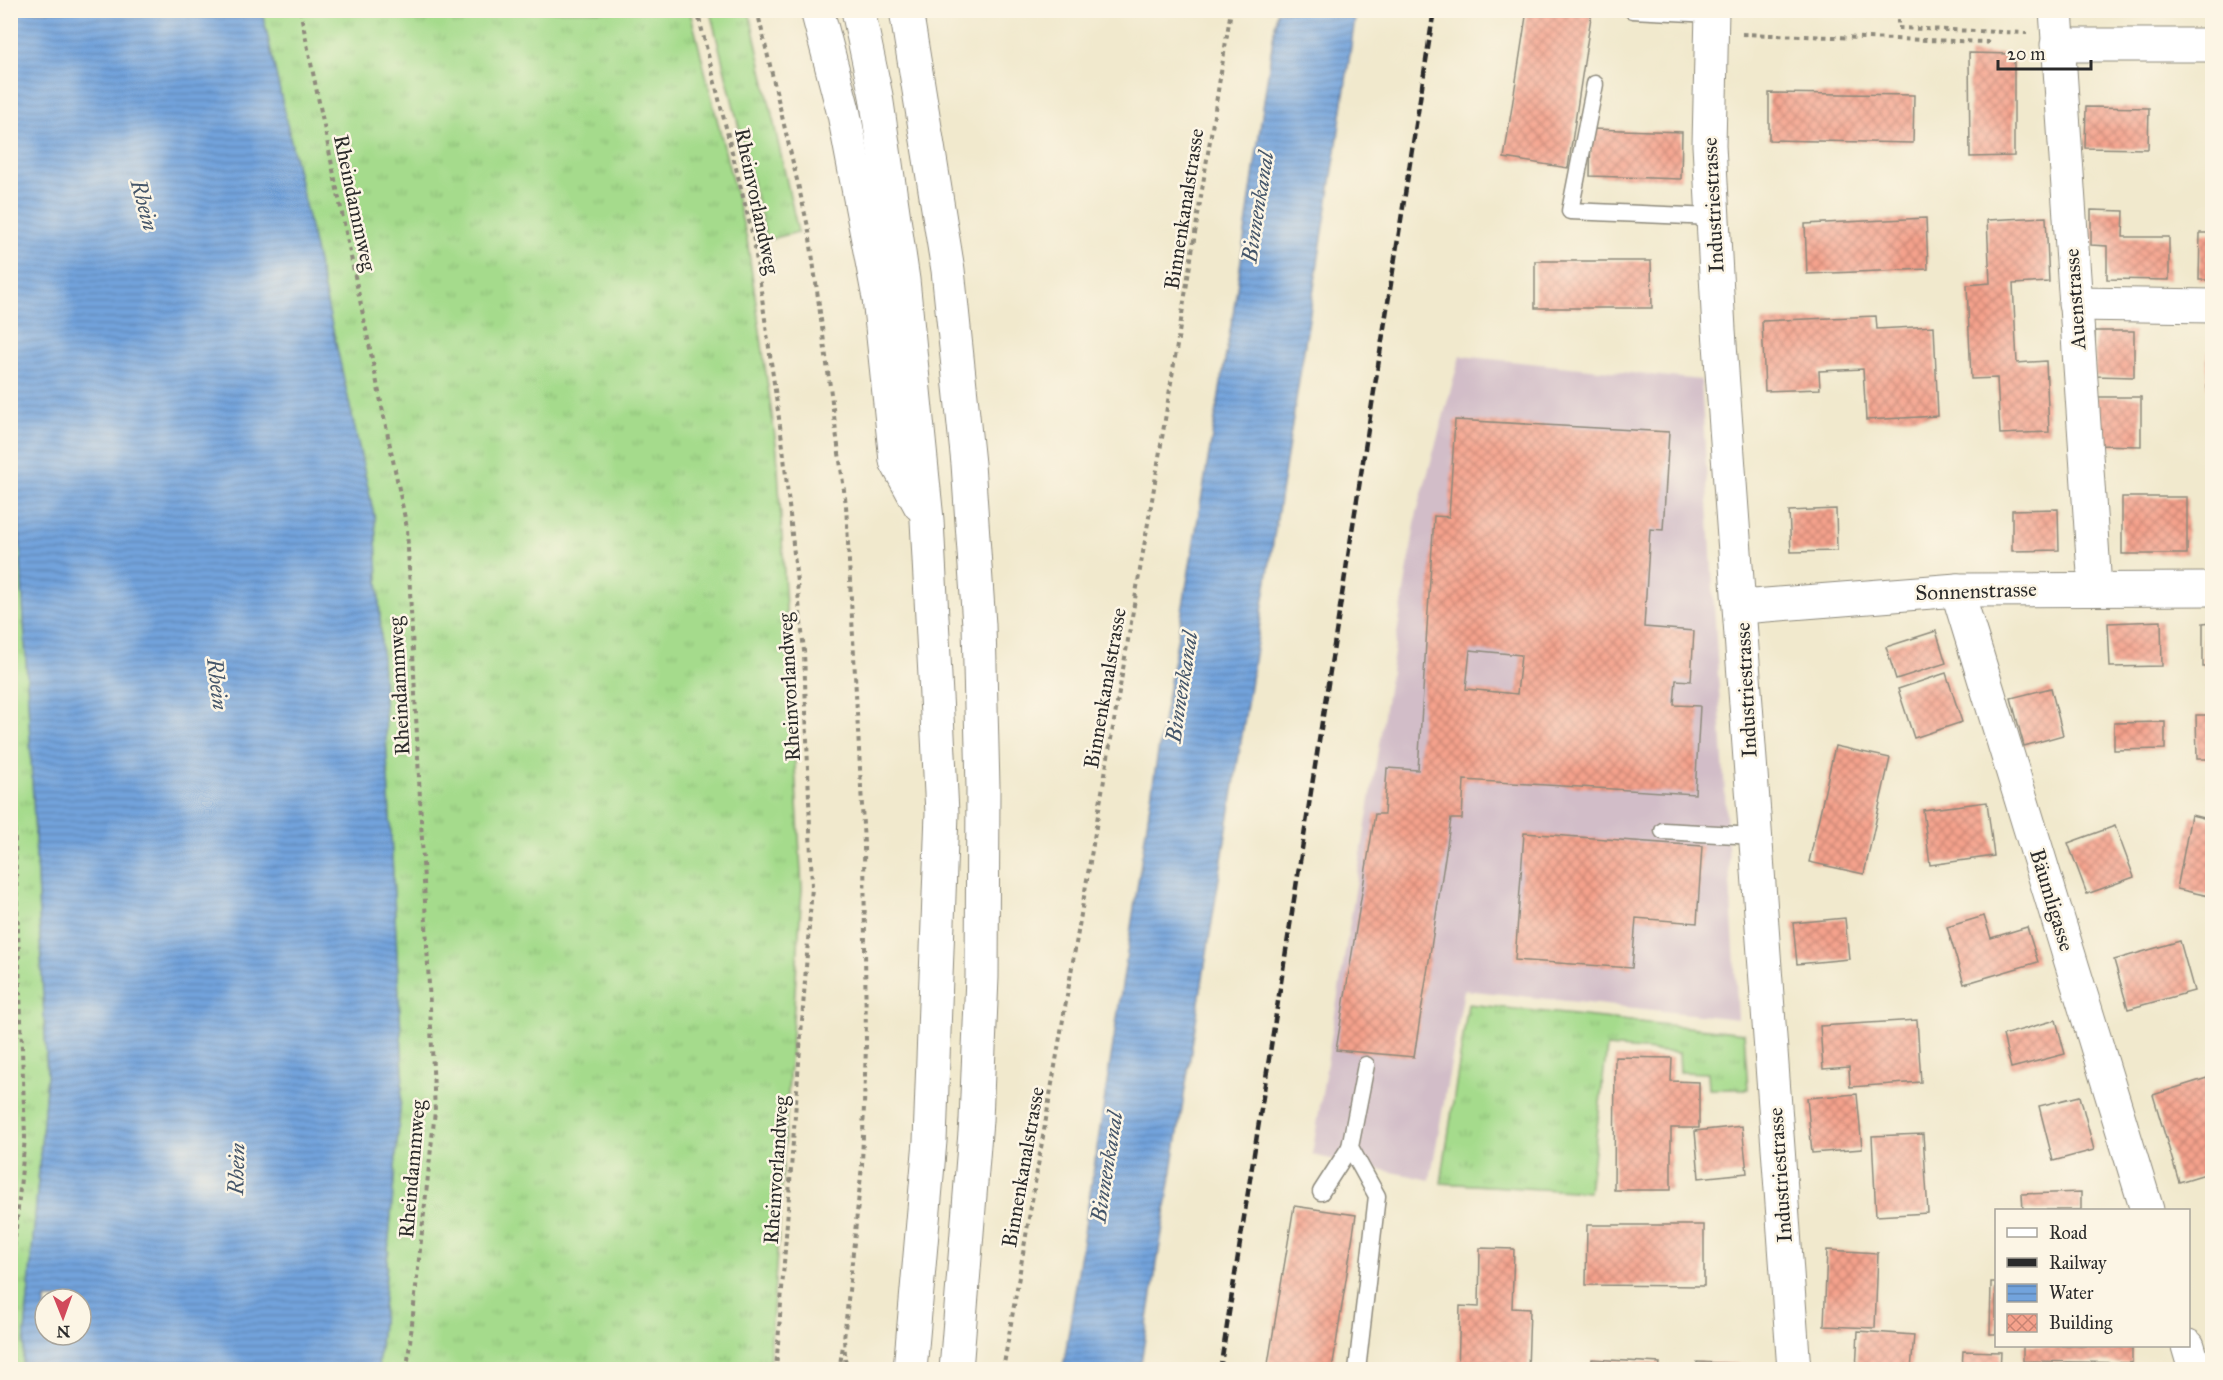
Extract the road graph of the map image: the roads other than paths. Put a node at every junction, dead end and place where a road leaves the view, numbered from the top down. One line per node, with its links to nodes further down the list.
1 (817, 10): 12 (main road)
2 (858, 10): 12 (main road)
3 (906, 10): 25 (main road)
4 (1632, 10): 5 (lane)
5 (1719, 20): 9 (main road, Industriestrasse)
6 (2056, 30): 7 (main road); 10 (main road, Auenstrasse)
7 (2212, 45)
8 (1595, 84): 9 (lane)
9 (1713, 217): 16 (main road, Industriestrasse)
10 (2075, 304): 11 (main road); 13 (main road, Auenstrasse)
11 (2212, 306)
12 (927, 520): 24 (main road)
13 (2095, 588): 14 (main road, Sonnenstrasse); 15 (main road, Sonnenstrasse)
14 (2212, 589)
15 (1957, 590): 16 (main road, Sonnenstrasse); 22 (main road, Bäumligasse)
16 (1741, 607): 18 (main road, Industriestrasse)
17 (1663, 831): 18 (lane)
18 (1755, 836): 27 (main road, Industriestrasse)
19 (1366, 1065): 20 (lane)
20 (1350, 1147): 21 (lane); 26 (lane)
21 (1321, 1192)
22 (2147, 1209)
23 (2188, 1347): 28 (main road)
24 (910, 1370)
25 (956, 1370)
26 (1357, 1370)
27 (1794, 1370)
28 (2195, 1370)

